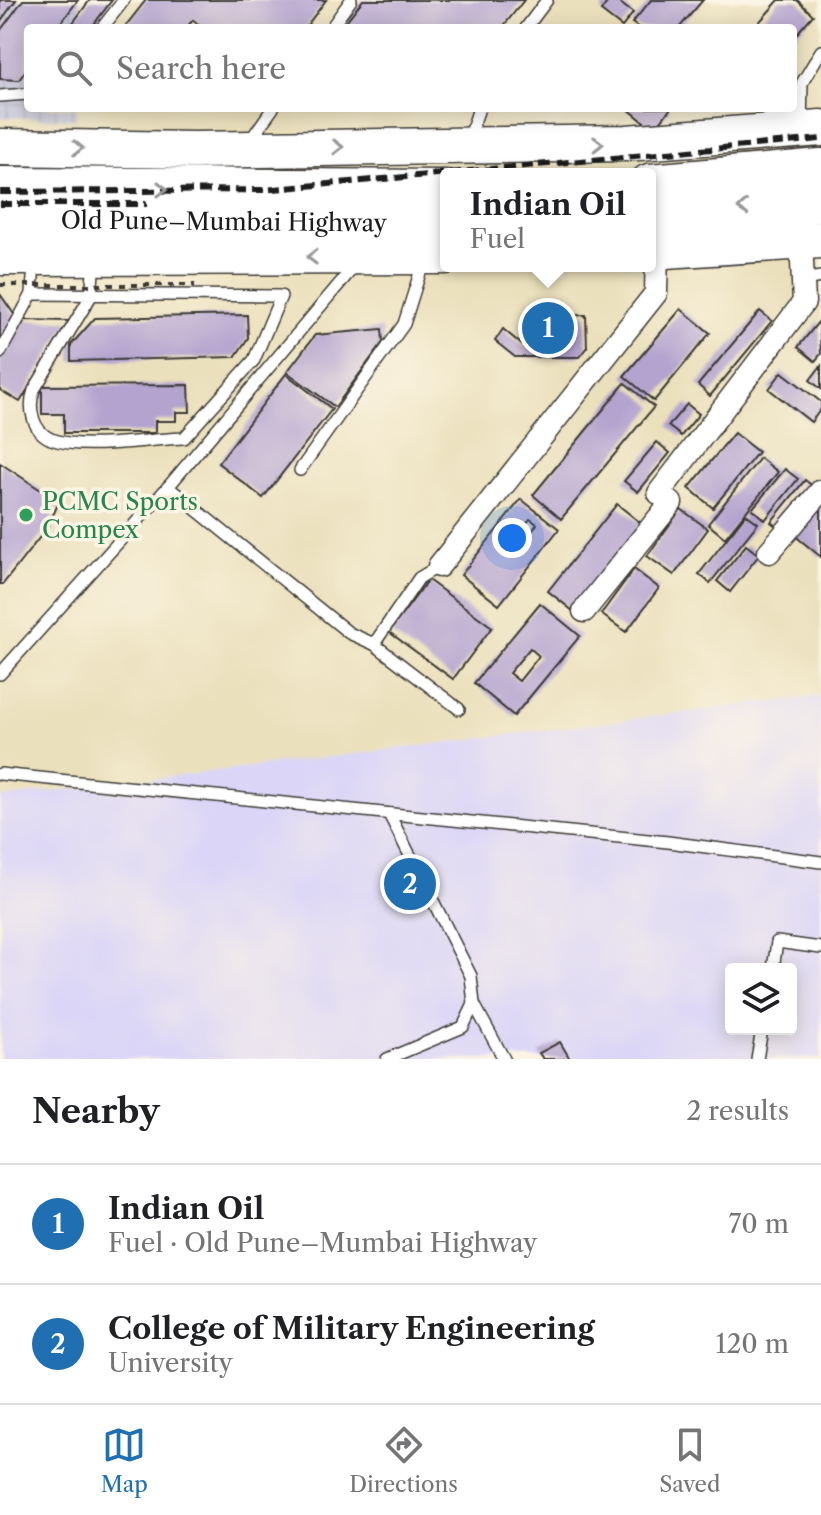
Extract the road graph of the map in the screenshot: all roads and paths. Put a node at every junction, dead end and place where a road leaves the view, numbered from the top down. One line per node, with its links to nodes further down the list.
1 (124, 0): 4 (lane)
2 (351, 0): 5 (lane)
3 (547, 0): 6 (lane)
4 (105, 24)
5 (334, 24)
6 (529, 24)
7 (821, 51): 12 (lane)
8 (24, 94): 9 (lane)
9 (0, 96)
10 (270, 112): 15 (lane)
11 (478, 112): 13 (lane)
12 (811, 128): 13 (main road, one-way to 12)
13 (467, 145): 15 (main road, one-way to 13)
14 (0, 147): 15 (main road, one-way to 15)
15 (244, 149)
16 (821, 170): 17 (highway)
17 (656, 184)
18 (0, 188): 19 (highway, Old Pune–Mumbai Highway, one-way to 19)
19 (440, 191)
20 (821, 201): 22 (highway, one-way to 22)
21 (0, 219): 25 (highway, Old Pune–Mumbai Highway)
22 (656, 239)
23 (656, 240): 24 (main road)
24 (811, 241): 32 (street)
25 (440, 247)
26 (440, 247): 28 (main road)
27 (440, 249): 38 (lane)
28 (363, 256): 30 (main road, one-way to 30); 39 (lane)
29 (17, 257): 30 (main road); 35 (lane)
30 (94, 258): 36 (lane)
31 (654, 272): 42 (street)
32 (812, 279): 43 (street)
33 (0, 285): 34 (path, bridge)
34 (195, 285)
35 (32, 294): 36 (lane); 37 (lane)
36 (91, 296): 36 (lane)
37 (0, 353)
38 (300, 470)
39 (168, 487): 44 (lane); 45 (lane)
40 (821, 491): 41 (street)
41 (769, 552)
42 (439, 566): 44 (lane)
43 (584, 611)
44 (374, 644): 46 (lane)
45 (0, 674)
46 (459, 709)
47 (0, 774): 48 (lane)
48 (389, 814): 49 (lane); 52 (lane)
49 (821, 862)
50 (821, 948): 51 (lane)
51 (774, 963)
52 (474, 1004): 54 (lane); 55 (lane)
53 (761, 1035): 56 (lane)
54 (387, 1059)
55 (504, 1059)
56 (757, 1059)

